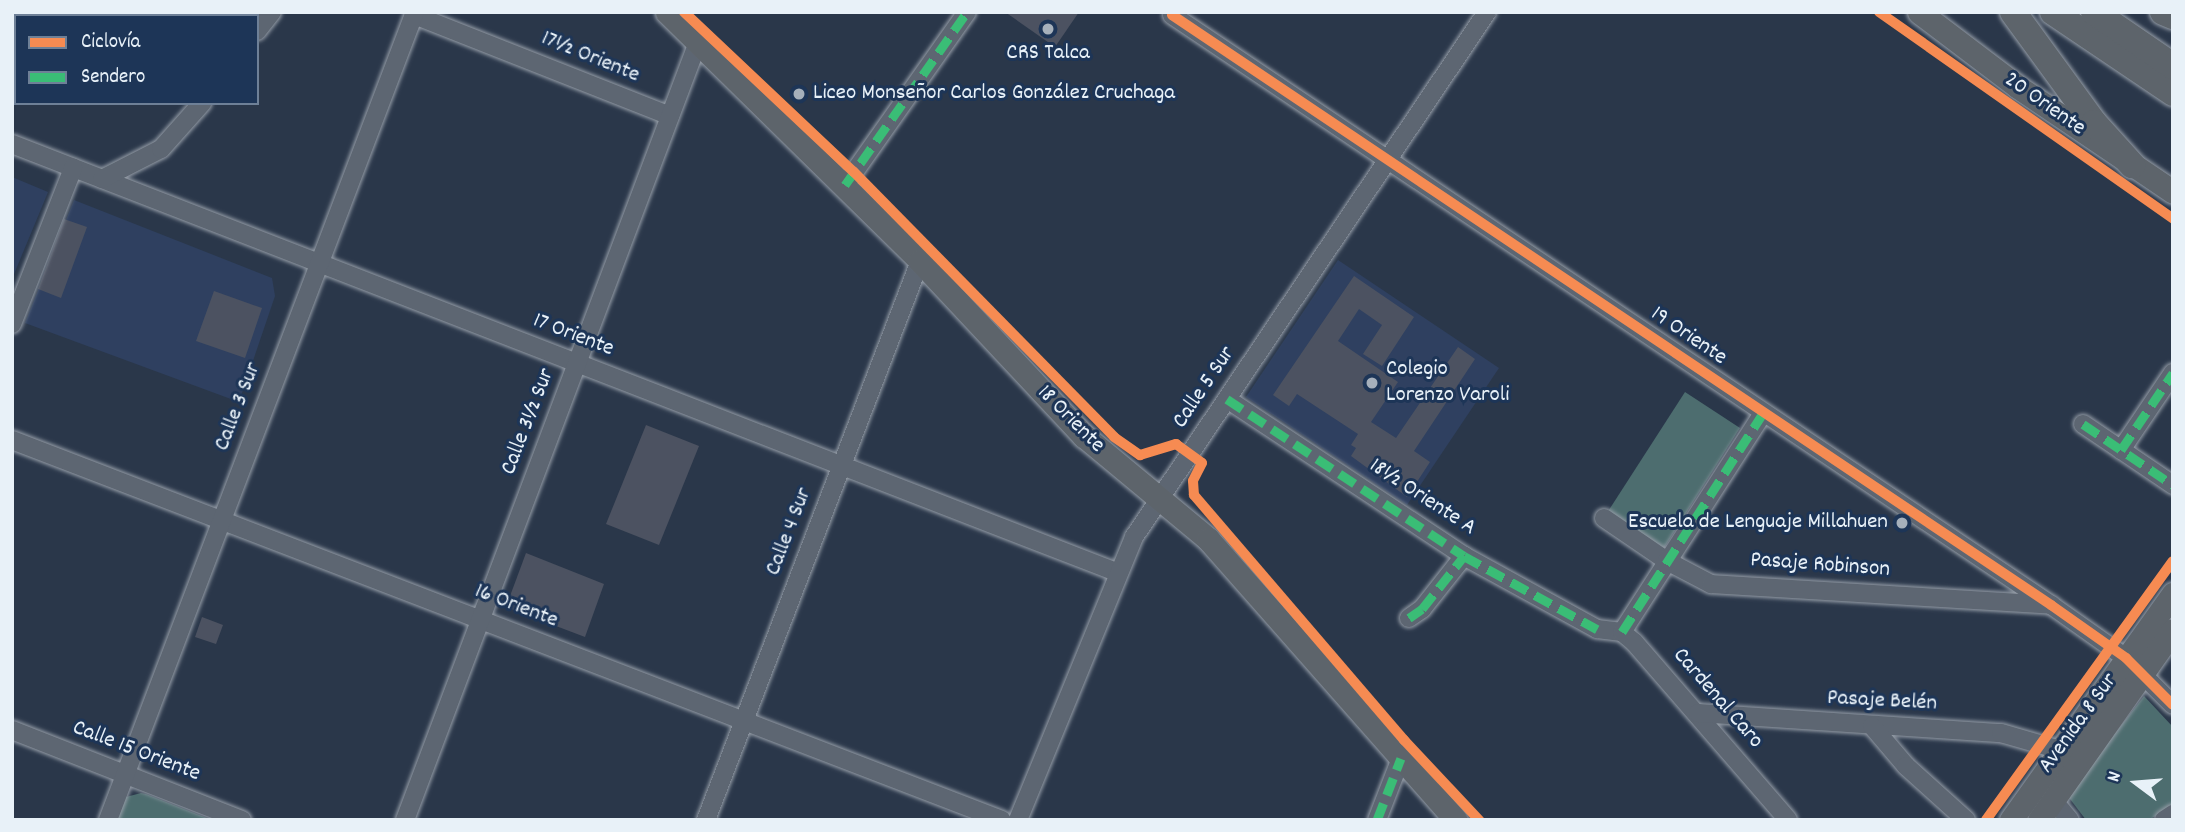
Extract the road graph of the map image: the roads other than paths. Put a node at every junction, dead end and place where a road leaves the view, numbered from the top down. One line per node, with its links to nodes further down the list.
1 (272, 12): 13 (street)
2 (967, 12): 24 (street)
3 (1487, 12): 20 (street, Calle 5 Sur)
4 (1919, 12): 21 (main road, 20 Oriente)
5 (2013, 12): 21 (highway)
6 (2053, 12): 16 (highway)
7 (2094, 12): 15 (highway)
8 (2164, 12): 12 (highway)
9 (415, 13): 18 (street, 17½ Oriente); 27 (street, Calle 3 Sur)
10 (1172, 15): 20 (street, 19 Oriente)
11 (673, 16): 14 (main road, 18 Oriente)
12 (2173, 16)
13 (259, 28)
14 (698, 42): 18 (street, Calle 3½ Sur); 24 (main road, 18 Oriente)
15 (2173, 65)
16 (2173, 93)
17 (200, 105): 23 (street)
18 (670, 116): 29 (street, Calle 3½ Sur)
19 (12, 144): 22 (street, 17 Oriente)
20 (1387, 161): 31 (street, Calle 5 Sur); 32 (street, 19 Oriente)
21 (2132, 165): 25 (main road, 20 Oriente)
22 (73, 168): 23 (street, 17 Oriente); 28 (street)
23 (102, 179): 27 (street, 17 Oriente)
24 (845, 185): 26 (main road, 18 Oriente)
25 (2173, 192)
26 (920, 261): 36 (street, Calle 4 Sur); 38 (main road, 18 Oriente)
27 (319, 264): 29 (street, 17 Oriente); 40 (street, Calle 3 Sur)
28 (12, 324)
29 (577, 363): 36 (street, 17 Oriente); 47 (street, Calle 3½ Sur)
30 (2173, 373): 35 (street)
31 (1227, 398): 38 (street, Calle 5 Sur); 41 (street, 18½ Oriente A)
32 (1763, 413): 42 (street); 45 (street, 19 Oriente)
33 (2083, 424): 35 (street)
34 (12, 440): 40 (street, 16 Oriente)
35 (2121, 450): 37 (street)
36 (842, 466): 43 (street, 17 Oriente); 53 (street, Calle 4 Sur)
37 (2173, 485)
38 (1161, 497): 43 (street, Calle 5 Sur); 57 (main road, 18 Oriente)
39 (1604, 517): 42 (street, Pasaje Robinson)
40 (222, 520): 47 (street, 16 Oriente); 58 (street, Calle 3 Sur)
41 (1464, 556): 46 (street); 49 (street, 18½ Oriente A)
42 (1667, 561): 45 (street, Pasaje Robinson); 49 (street)
43 (1116, 572): 66 (street, Calle 5 Sur)
44 (2173, 594): 50 (main road, Avenida 8 Sur)
45 (2051, 606): 50 (street, 19 Oriente)
46 (1409, 618)
47 (480, 620): 53 (street, 16 Oriente); 63 (street, Calle 3½ Sur)
48 (2173, 630): 50 (main road, Avenida 8 Sur)
49 (1622, 632): 52 (street, Cardenal Caro)
50 (2134, 666): 51 (street, 19 Oriente); 56 (main road, Avenida 8 Sur); 59 (main road, Avenida 8 Sur)
51 (2173, 705)
52 (1698, 713): 54 (street, Pasaje Belén); 69 (street, Cardenal Caro)
53 (744, 721): 64 (street, Calle 4 Sur); 65 (street, 16 Oriente)
54 (1872, 726): 56 (street, Pasaje Belén); 70 (street)
55 (12, 730): 58 (street, Calle 15 Oriente)
56 (2060, 750): 71 (main road, Avenida 8 Sur)
57 (1401, 758): 67 (street); 68 (main road, 18 Oriente)
58 (126, 775): 61 (street, Calle 3 Sur); 62 (street, Calle 15 Oriente)
59 (2053, 800): 72 (main road, Avenida 8 Sur); 73 (street)
60 (2173, 814): 74 (street)
61 (108, 820)
62 (242, 820)
63 (405, 820)
64 (706, 820)
65 (1002, 820)
66 (1018, 820)
67 (1377, 820)
68 (1455, 820)
69 (1788, 820)
70 (1966, 820)
71 (2011, 820)
72 (2039, 820)
73 (2070, 820)
74 (2164, 820)

